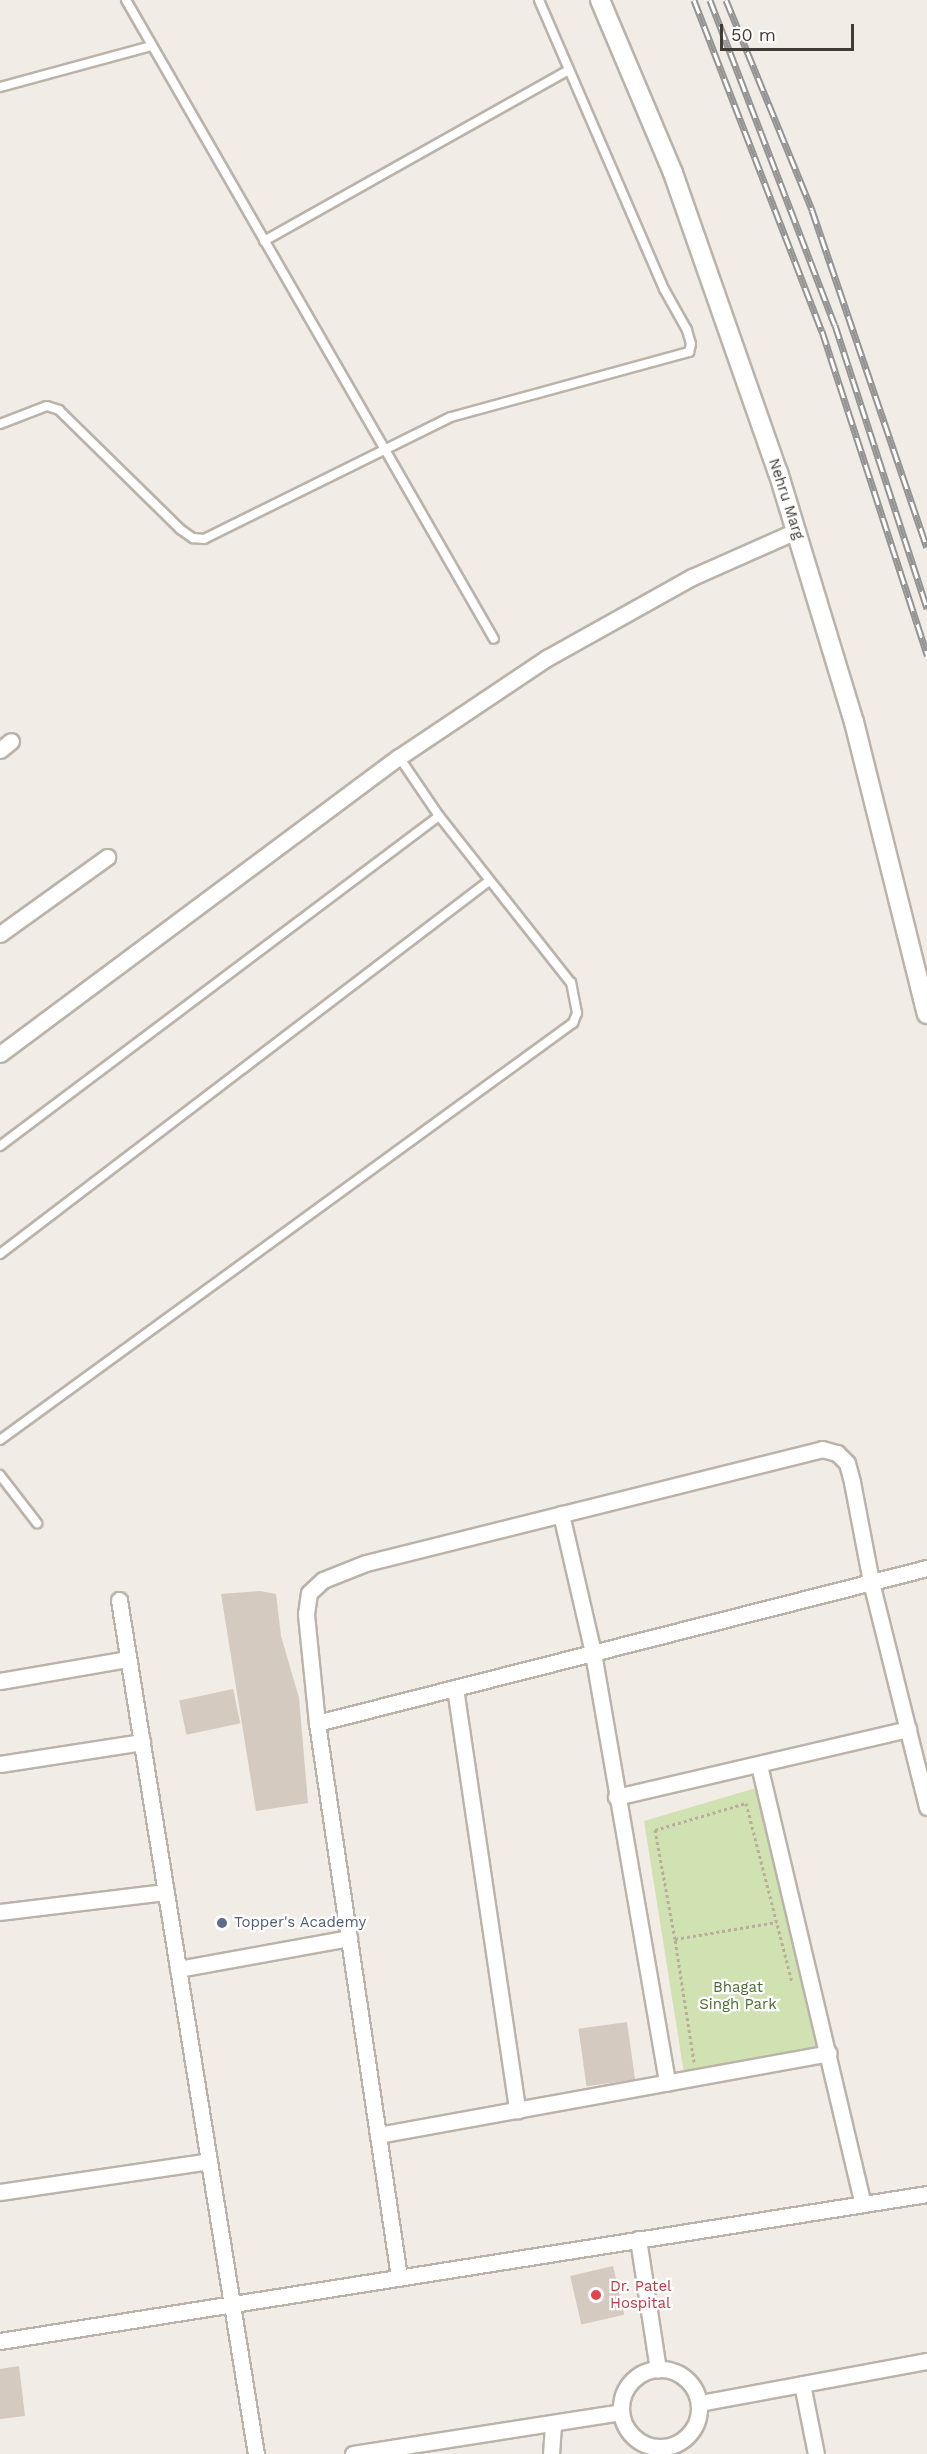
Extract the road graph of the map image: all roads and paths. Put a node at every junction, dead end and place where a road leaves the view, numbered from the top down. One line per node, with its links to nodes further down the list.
1 (126, 0): 4 (lane)
2 (539, 0): 5 (lane)
3 (600, 0): 10 (street, Nehru Marg)
4 (151, 46): 6 (lane); 7 (lane)
5 (567, 72): 7 (lane); 9 (lane)
6 (0, 87)
7 (264, 241): 9 (lane)
8 (0, 424): 9 (lane)
9 (385, 450): 11 (lane)
10 (796, 531): 12 (street); 17 (street, Nehru Marg)
11 (494, 639)
12 (399, 757): 13 (lane); 18 (street)
13 (439, 816): 15 (lane); 19 (lane)
14 (107, 857): 16 (street)
15 (489, 881): 20 (lane); 21 (lane)
16 (0, 934)
17 (927, 1014)
18 (0, 1054)
19 (0, 1146)
20 (0, 1254)
21 (0, 1440)
22 (0, 1475): 24 (lane)
23 (561, 1514): 26 (street); 28 (street); 32 (street)
24 (37, 1523)
25 (927, 1568): 26 (street)
26 (871, 1582): 28 (street); 33 (street)
27 (119, 1600): 29 (street)
28 (593, 1653): 31 (street); 37 (street)
29 (128, 1659): 30 (street); 34 (street)
30 (0, 1681)
31 (455, 1688): 32 (street); 49 (street)
32 (317, 1723): 42 (street)
33 (908, 1729): 36 (street); 38 (street)
34 (142, 1742): 35 (street); 39 (street)
35 (0, 1764)
36 (759, 1765): 37 (street); 46 (street)
37 (616, 1797): 48 (street)
38 (927, 1807)
39 (166, 1892): 40 (street); 44 (street)
40 (0, 1912)
41 (777, 1922): 43 (path); 43 (path); 45 (path)
42 (349, 1938): 44 (street); 50 (street)
43 (675, 1939): 47 (path)
44 (178, 1969): 51 (street)
45 (793, 1987)
46 (829, 2053): 48 (street); 54 (street)
47 (706, 2062)
48 (667, 2083): 49 (street)
49 (517, 2110): 50 (street)
50 (378, 2135): 56 (street)
51 (209, 2161): 52 (street); 57 (street)
52 (0, 2192)
53 (927, 2193): 54 (street)
54 (863, 2204): 55 (street)
55 (638, 2239): 56 (street); 60 (street)
56 (399, 2277): 57 (street)
57 (232, 2304): 58 (street); 67 (street)
58 (0, 2341)
59 (927, 2361): 61 (street)
60 (658, 2369): 62 (street); 63 (street)
61 (802, 2384): 62 (street); 70 (street)
62 (700, 2403): 65 (street)
63 (621, 2412): 64 (street); 65 (street)
64 (553, 2423): 66 (street); 69 (street)
65 (654, 2451)
66 (369, 2453): 68 (street)
67 (256, 2454)
68 (353, 2454)
69 (551, 2454)
70 (816, 2454)

